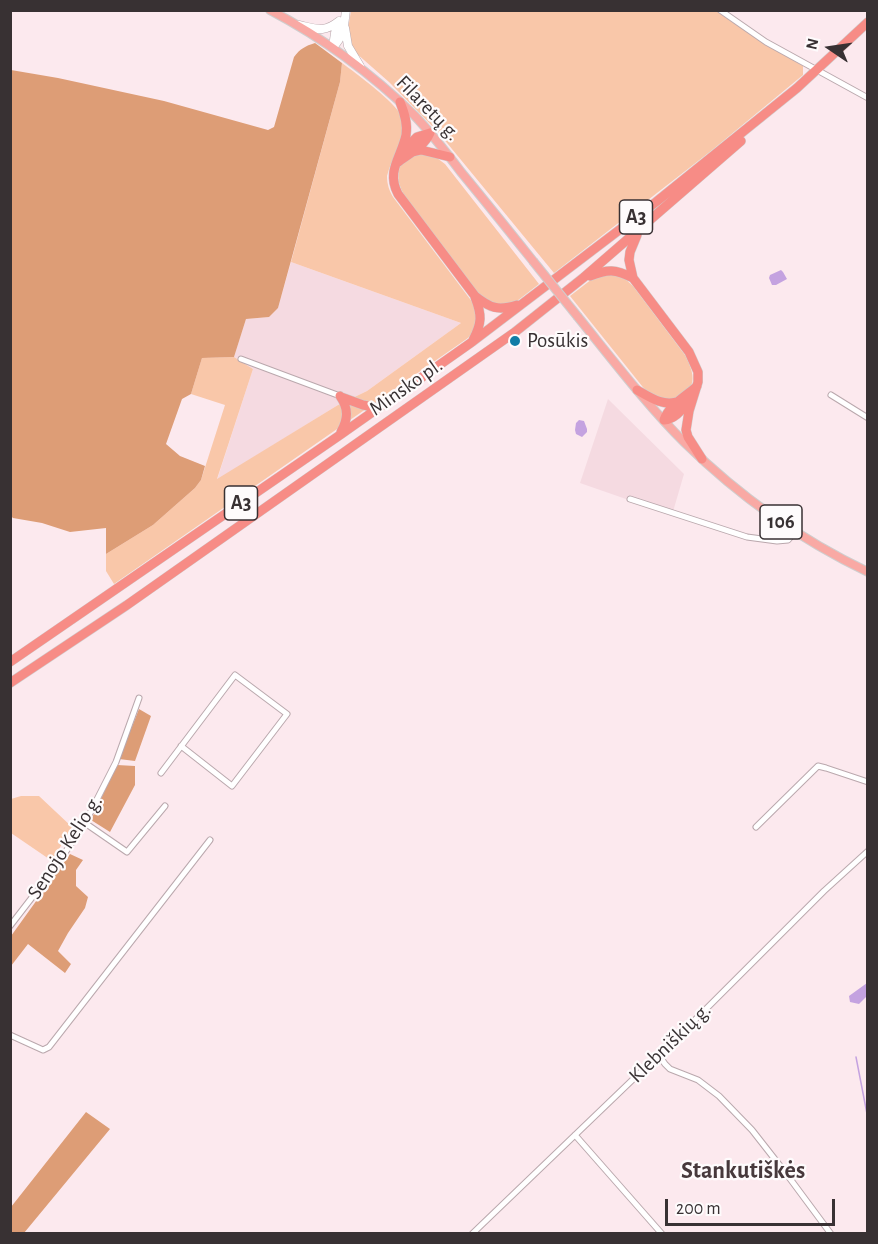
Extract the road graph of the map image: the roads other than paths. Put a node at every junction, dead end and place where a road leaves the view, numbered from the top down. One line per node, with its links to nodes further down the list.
1 (270, 10): 6 (main road, Filaretų g. / 106)
2 (345, 10): 4 (main road); 7 (main road)
3 (720, 10): 10 (street)
4 (339, 21): 6 (main road); 8 (main road)
5 (867, 22): 10 (highway, Minsko pl. / A3)
6 (296, 24): 8 (main road, Filaretų g. / 106)
7 (345, 28): 8 (main road); 9 (main road)
8 (333, 47): 9 (main road, Filaretų g. / 106)
9 (361, 67): 13 (main road, Filaretų g. / 106)
10 (816, 70): 11 (highway, Minsko pl. / A3); 12 (street)
11 (797, 88): 19 (highway, Minsko pl. / A3); 23 (highway, Minsko pl. / A3)
12 (867, 98)
13 (400, 102): 14 (main road, Filaretų g. / 106); 16 (highway)
14 (430, 133): 15 (highway); 16 (highway); 17 (main road, Filaretų g. / 106)
15 (411, 153): 17 (highway); 18 (highway)
16 (400, 154): 18 (highway)
17 (450, 157): 26 (main road, Filaretų g. / 106, bridge)
18 (395, 165): 22 (highway)
19 (639, 230): 20 (highway, Minsko pl. / A3); 21 (highway)
20 (583, 278): 21 (highway); 40 (highway, Minsko pl. / A3)
21 (633, 278): 27 (highway)
22 (475, 296): 23 (highway); 24 (highway)
23 (522, 304): 24 (highway, Minsko pl. / A3)
24 (472, 342): 31 (highway, Minsko pl. / A3)
25 (241, 359): 29 (street)
26 (637, 390): 30 (highway); 33 (main road, 106)
27 (696, 391): 30 (highway); 33 (highway); 35 (highway)
28 (831, 395): 32 (street)
29 (340, 396): 31 (highway); 34 (highway)
30 (679, 401): 33 (highway)
31 (379, 408): 34 (highway, Minsko pl. / A3)
32 (867, 418)
33 (663, 420): 35 (main road, 106)
34 (340, 435): 39 (highway, Minsko pl. / A3)
35 (702, 459): 37 (main road, 106)
36 (630, 499): 37 (street)
37 (795, 532): 38 (main road, 106)
38 (867, 572)
39 (10, 662)
40 (10, 683)
41 (139, 698): 46 (street, Senojo Kelio g.)
42 (182, 746): 42 (street); 43 (street)
43 (161, 773)
44 (867, 782): 47 (street)
45 (165, 806): 46 (street)
46 (86, 823): 50 (street, Senojo Kelio g.)
47 (756, 828)
48 (210, 840): 51 (street)
49 (867, 851): 52 (street, Klebniškių g.)
50 (10, 926)
51 (10, 1035)
52 (658, 1054): 53 (street, Klebniškių g.); 56 (street)
53 (574, 1135): 54 (street, Klebniškių g.); 55 (street)
54 (472, 1233)
55 (662, 1233)
56 (831, 1233)

